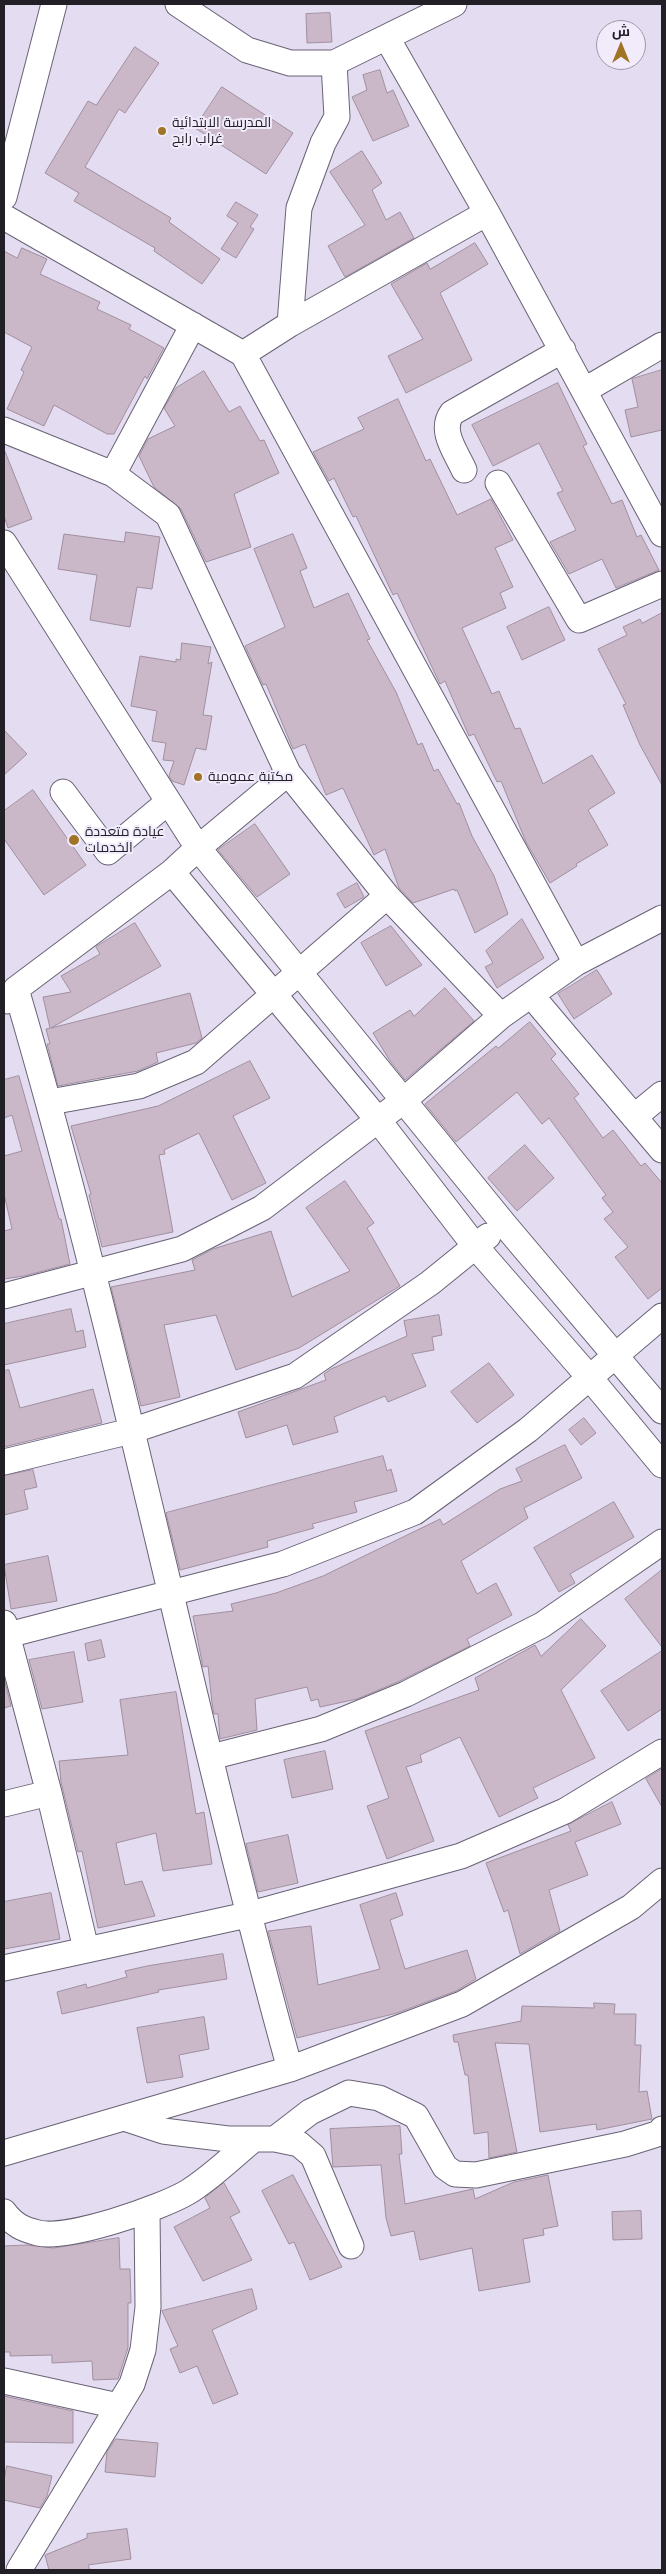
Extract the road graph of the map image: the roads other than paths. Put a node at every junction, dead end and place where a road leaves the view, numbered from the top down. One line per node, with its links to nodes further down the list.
1 (54, 4): 6 (street)
2 (178, 4): 5 (street)
3 (454, 4): 4 (street)
4 (387, 38): 5 (street); 7 (street)
5 (334, 63): 9 (street)
6 (4, 197)
7 (487, 213): 9 (street); 12 (street)
8 (4, 218): 10 (street)
9 (290, 324): 13 (street)
10 (193, 326): 13 (street); 17 (street)
11 (662, 345): 14 (street)
12 (563, 350): 14 (street); 16 (street)
13 (243, 354): 29 (street)
14 (585, 390): 19 (street)
15 (4, 430): 17 (street)
16 (464, 470)
17 (113, 474): 22 (street)
18 (498, 483): 21 (street)
19 (662, 534)
20 (4, 543): 24 (street)
21 (662, 584)
22 (288, 773): 25 (street); 27 (street)
23 (63, 792): 24 (street)
24 (168, 802): 25 (street)
25 (198, 848): 26 (street); 30 (street)
26 (172, 872): 31 (street); 33 (street)
27 (387, 896): 30 (street); 34 (street)
28 (662, 918): 29 (street)
29 (576, 963): 32 (street)
30 (299, 971): 31 (street); 36 (street)
31 (274, 993): 37 (street); 39 (street)
32 (531, 996): 34 (street); 38 (street)
33 (10, 997): 37 (street)
34 (501, 1016): 36 (street)
35 (662, 1094): 38 (street)
36 (403, 1101): 39 (street); 41 (street)
37 (50, 1102): 43 (street)
38 (634, 1117): 40 (street)
39 (378, 1120): 42 (street); 43 (street)
40 (662, 1150)
41 (504, 1224): 42 (street); 46 (street)
42 (475, 1246): 47 (street); 49 (street)
43 (93, 1272): 44 (street); 49 (street)
44 (4, 1296)
45 (662, 1316): 46 (street)
46 (617, 1355): 47 (street); 48 (street)
47 (590, 1378): 51 (street); 53 (street)
48 (662, 1411)
49 (131, 1431): 50 (street); 53 (street)
50 (4, 1462)
51 (662, 1465)
52 (662, 1542): 56 (street)
53 (171, 1595): 54 (street); 56 (street)
54 (5, 1632): 57 (street)
55 (662, 1752): 60 (street)
56 (211, 1757): 60 (street)
57 (49, 1792): 58 (street); 61 (street)
58 (4, 1804)
59 (662, 1881): 63 (street)
60 (247, 1915): 61 (street); 63 (street)
61 (86, 1950): 62 (street)
62 (4, 1968)
63 (290, 2069): 64 (street)
64 (124, 2118): 66 (street); 67 (street)
65 (662, 2129): 66 (street)
66 (264, 2139): 68 (street); 70 (street)
67 (4, 2152)
68 (147, 2210): 69 (street); 72 (street)
69 (4, 2212)
70 (351, 2246)
71 (4, 2381): 72 (street)
72 (118, 2406): 73 (street)
73 (18, 2570)

